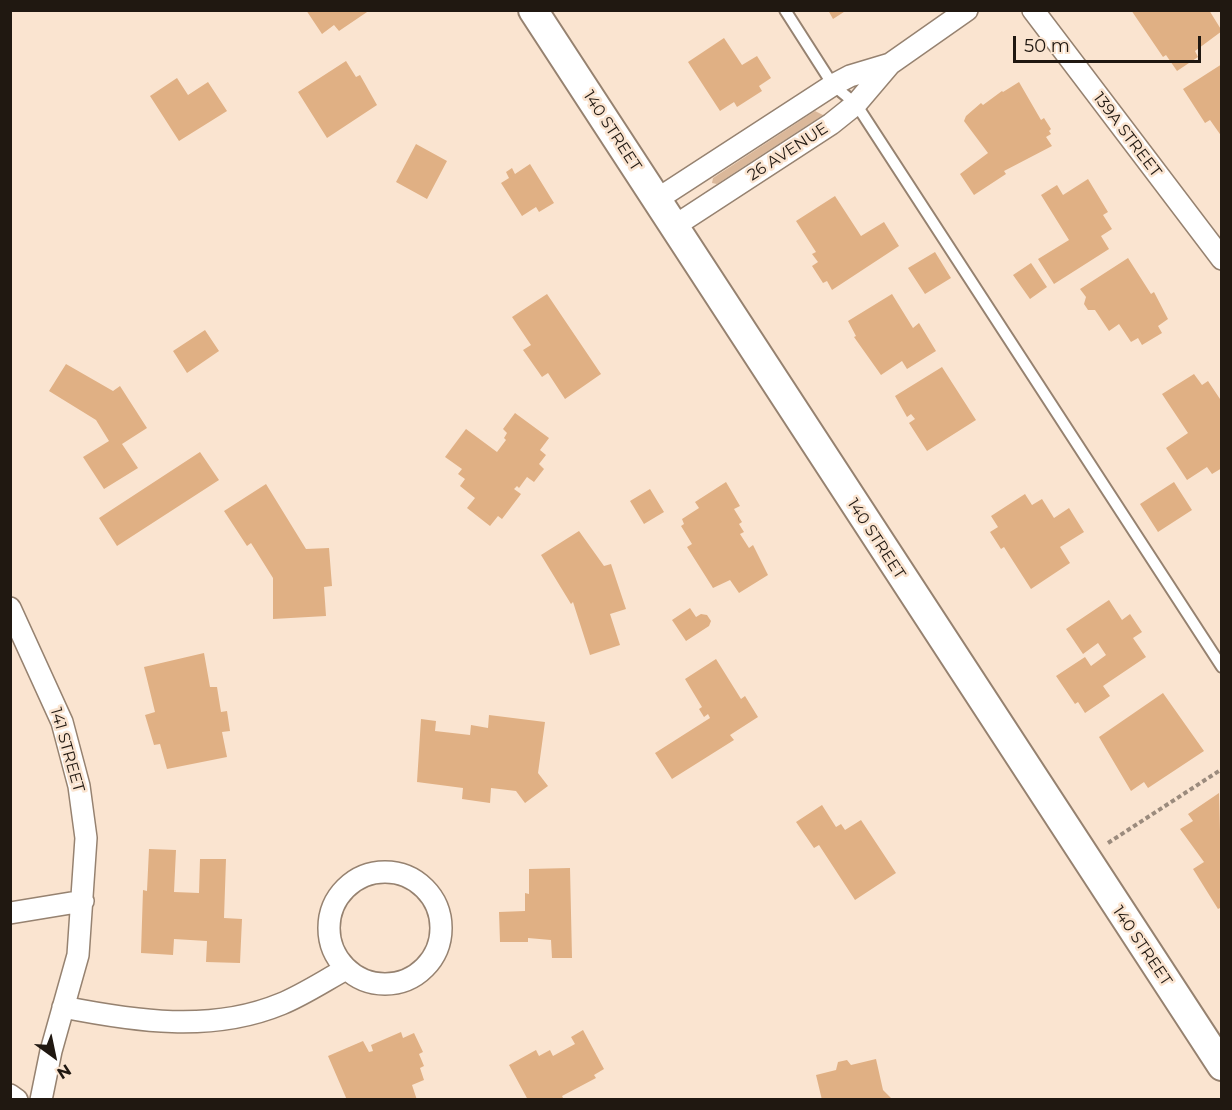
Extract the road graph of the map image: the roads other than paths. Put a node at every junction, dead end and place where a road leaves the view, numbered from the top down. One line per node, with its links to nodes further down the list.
1 (533, 10): 8 (main road, 140 STREET)
2 (784, 10): 6 (lane)
3 (967, 10): 5 (street, 26 AVENUE)
4 (1033, 10): 10 (street, 139A STREET)
5 (890, 64): 6 (street, 26 AVENUE); 7 (street, 26 AVENUE)
6 (833, 85): 7 (lane); 8 (street, 26 AVENUE)
7 (856, 104): 9 (street, 26 AVENUE); 12 (lane)
8 (656, 200): 9 (main road, 140 STREET)
9 (673, 227): 17 (main road, 140 STREET)
10 (1221, 259)
11 (10, 608): 13 (street, 141 STREET)
12 (1221, 667)
13 (83, 901): 14 (street); 16 (street, 141 STREET)
14 (10, 913)
15 (346, 969): 15 (street); 16 (street)
16 (63, 1007): 20 (street, 141 STREET)
17 (1221, 1066)
18 (10, 1095): 19 (street)
19 (17, 1100)
20 (41, 1100)

